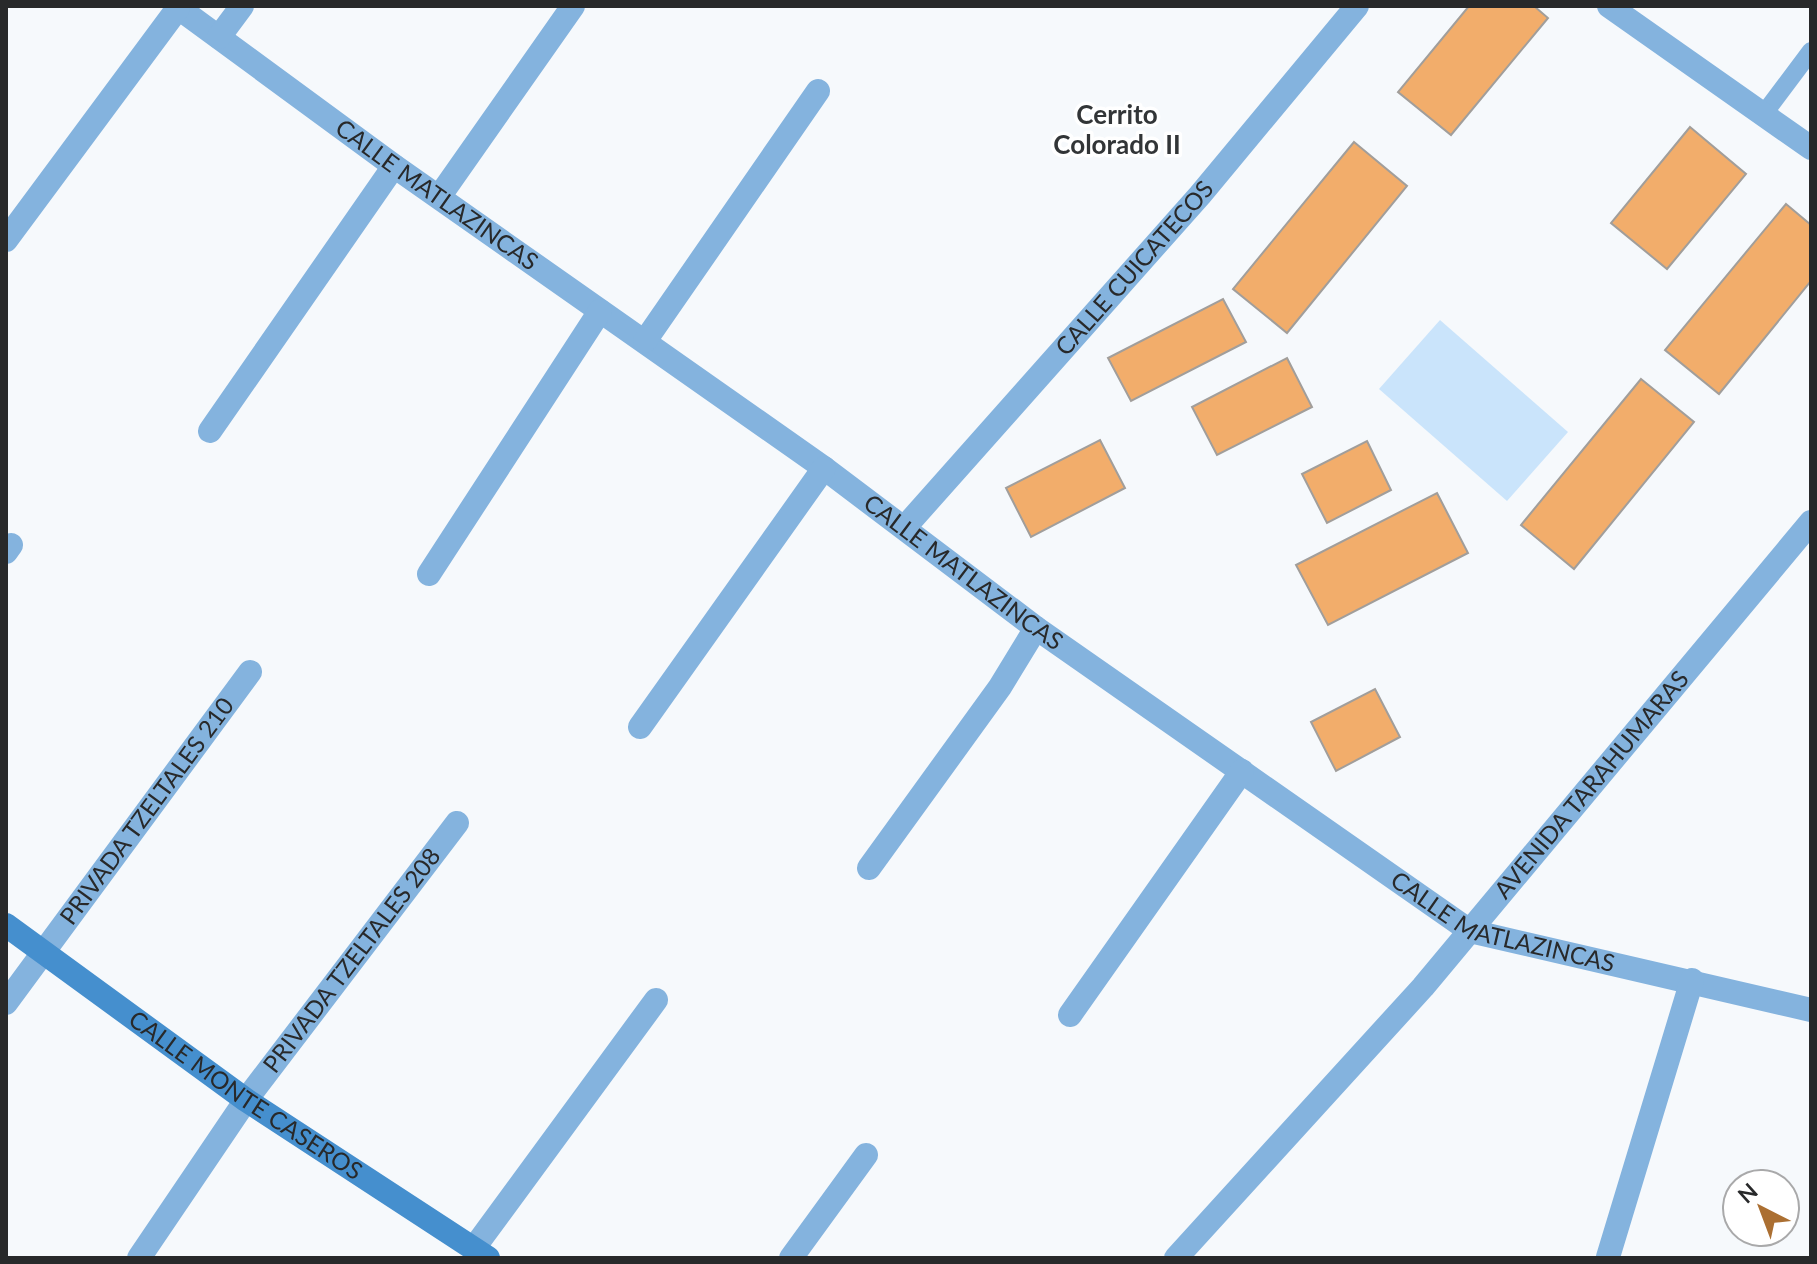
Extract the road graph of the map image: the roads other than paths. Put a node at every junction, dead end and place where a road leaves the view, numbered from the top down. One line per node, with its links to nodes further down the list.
1 (242, 6): 6 (street)
2 (573, 6): 12 (street)
3 (1357, 6): 19 (street, CALLE CUICATECOS)
4 (1609, 6): 9 (street)
5 (177, 7): 6 (street, CALLE MATLAZINCAS); 13 (street)
6 (219, 37): 11 (street, CALLE MATLAZINCAS)
7 (1811, 51): 9 (lane)
8 (818, 91): 15 (street)
9 (1763, 115): 10 (street)
10 (1811, 148)
11 (394, 166): 12 (street, CALLE MATLAZINCAS); 16 (street)
12 (439, 197): 14 (street, CALLE MATLAZINCAS)
13 (6, 240)
14 (600, 311): 15 (street, CALLE MATLAZINCAS); 20 (street)
15 (645, 341): 17 (street, CALLE MATLAZINCAS)
16 (210, 431)
17 (824, 468): 19 (street, CALLE MATLAZINCAS); 23 (street)
18 (1811, 522): 28 (street, AVENIDA TARAHUMARAS)
19 (905, 527): 21 (street, CALLE MATLAZINCAS)
20 (429, 574)
21 (1036, 628): 24 (street, CALLE MATLAZINCAS); 26 (street)
22 (250, 672): 29 (street, PRIVADA TZELTALES 210)
23 (640, 727)
24 (1242, 771): 28 (street, CALLE MATLAZINCAS); 34 (street)
25 (457, 823): 35 (street, PRIVADA TZELTALES 208)
26 (869, 868)
27 (6, 925): 29 (street, CALLE MONTE CASEROS)
28 (1470, 931): 30 (street, CALLE MATLAZINCAS); 41 (street, AVENIDA TARAHUMARAS)
29 (43, 952): 32 (street, PRIVADA TZELTALES 210); 35 (street, CALLE MONTE CASEROS)
30 (1692, 980): 33 (street, CALLE MATLAZINCAS); 38 (street)
31 (656, 1000): 37 (street)
32 (6, 1003)
33 (1811, 1010)
34 (1070, 1015)
35 (246, 1100): 37 (street, CALLE MONTE CASEROS); 39 (street, PRIVADA TZELTALES 208)
36 (866, 1155): 40 (street)
37 (481, 1253)
38 (1608, 1257)
39 (139, 1258)
40 (791, 1258)
41 (1176, 1258)

